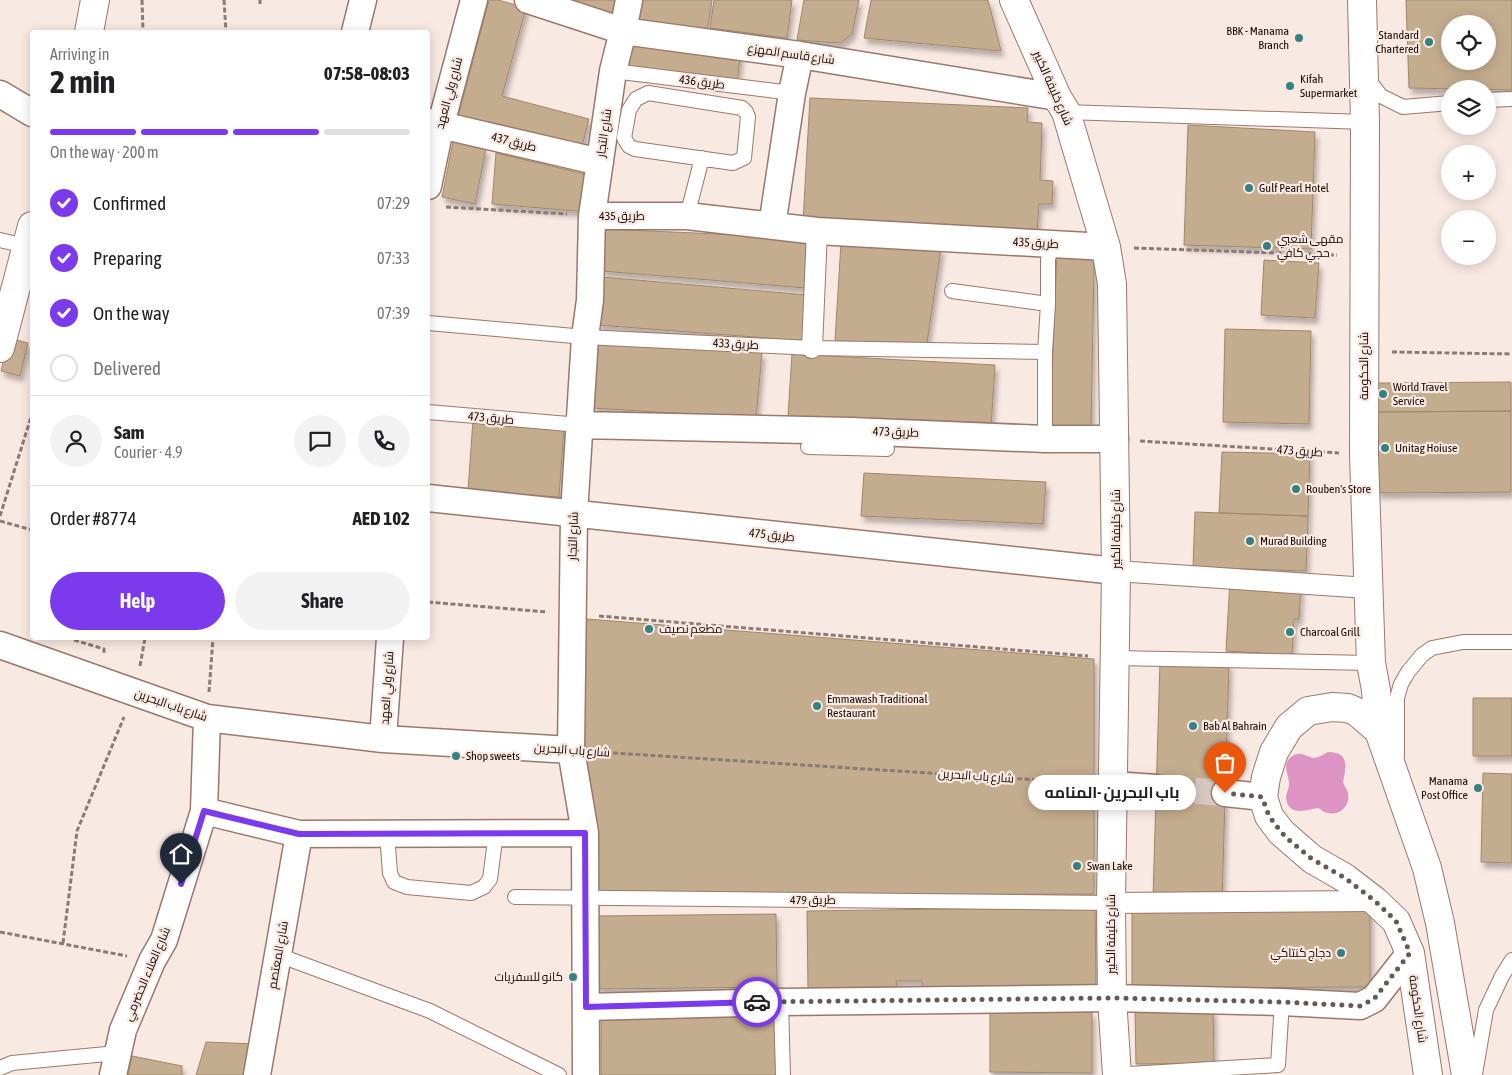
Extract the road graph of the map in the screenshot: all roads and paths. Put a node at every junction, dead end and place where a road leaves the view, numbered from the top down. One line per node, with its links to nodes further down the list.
1 (96, 0): 10 (main road)
2 (142, 0): 11 (path)
3 (224, 0): 12 (path)
4 (363, 0): 13 (street)
5 (474, 0): 26 (street, شارع ولي العهد)
6 (528, 0): 14 (street, شارع قاسم المهزع)
7 (629, 0): 14 (street, شارع التجار)
8 (1014, 0): 22 (main road, شارع خليفة الكبير)
9 (1362, 0): 17 (main road, شارع الحكومة)
10 (89, 30)
11 (143, 30)
12 (226, 30)
13 (356, 30)
14 (623, 31): 15 (street, شارع قاسم المهزع); 16 (street, شارع التجار)
15 (800, 55): 18 (street); 22 (street, شارع قاسم المهزع)
16 (613, 71): 18 (lane, طريق 436); 28 (street, شارع التجار)
17 (1363, 74): 23 (lane); 25 (main road, شارع الحكومة)
18 (792, 93): 32 (street)
19 (0, 94): 24 (street)
20 (1512, 98): 21 (lane)
21 (1496, 99)
22 (1062, 104): 25 (lane); 37 (main road, شارع خليفة الكبير)
23 (1441, 104)
24 (30, 112)
25 (1365, 122): 38 (main road, شارع الحكومة)
26 (434, 123): 28 (street, طريق 437); 29 (street, شارع ولي العهد)
27 (702, 158): 27 (lane); 31 (lane)
28 (600, 162): 30 (street, شارع التجار)
29 (432, 196): 30 (path, طريق 435)
30 (592, 216): 31 (street, طريق 435); 42 (street, شارع التجار)
31 (687, 216): 32 (street, طريق 435)
32 (772, 226): 33 (street, طريق 435)
33 (817, 231): 36 (street, طريق 435); 44 (street)
34 (29, 236): 35 (lane); 43 (main road)
35 (0, 240)
36 (1051, 244): 37 (street, طريق 435); 40 (lane)
37 (1106, 247): 38 (path); 53 (main road, شارع خليفة الكبير)
38 (1365, 256): 45 (main road, شارع الحكومة)
39 (952, 291): 40 (lane)
40 (1048, 304): 46 (lane)
41 (430, 323): 42 (lane, طريق 433)
42 (585, 337): 44 (lane, طريق 433); 50 (street, شارع التجار)
43 (0, 348)
44 (812, 348): 46 (lane, طريق 433)
45 (1364, 351): 47 (path); 56 (main road, شارع الحكومة)
46 (1045, 352): 52 (lane)
47 (1512, 354)
48 (430, 412): 50 (lane, طريق 473)
49 (30, 420): 59 (path)
50 (580, 425): 51 (street, طريق 473); 58 (street, شارع التجار)
51 (851, 439): 52 (street, طريق 473); 54 (lane); 55 (lane)
52 (1045, 439): 53 (street, طريق 473)
53 (1115, 439): 56 (path, طريق 473); 62 (main road, شارع خليفة الكبير)
54 (808, 447)
55 (887, 448)
56 (1364, 455): 63 (main road, شارع الحكومة)
57 (430, 498): 58 (street, طريق 475)
58 (574, 514): 62 (street, طريق 475); 65 (street, شارع التجار)
59 (0, 516)
60 (0, 521): 61 (path)
61 (30, 529)
62 (1116, 571): 63 (street); 71 (main road, شارع خليفة الكبير)
63 (1368, 588): 72 (main road, شارع الحكومة)
64 (430, 602): 65 (path)
65 (571, 614): 71 (path); 77 (street, شارع التجار)
66 (145, 640): 73 (path)
67 (213, 640): 74 (path)
68 (390, 640): 76 (street, شارع ولي العهد)
69 (1512, 642): 79 (lane)
70 (0, 645): 73 (street, شارع باب البحرين)
71 (1114, 658): 72 (lane); 78 (main road, شارع خليفة الكبير)
72 (1371, 663): 75 (main road, شارع الحكومة)
73 (134, 692): 74 (street, شارع باب البحرين); 93 (path)
74 (207, 718): 76 (street, شارع باب البحرين); 83 (street, شارع العلاء الحضرمي)
75 (1379, 731): 79 (main road, شارع الحكومة); 82 (main road, شارع الحكومة)
76 (383, 738): 77 (street, شارع باب البحرين)
77 (571, 750): 78 (path, شارع باب البحرين); 85 (street, شارع التجار)
78 (1114, 785): 80 (street); 91 (main road, شارع خليفة الكبير)
79 (1400, 787): 111 (main road, شارع الحكومة)
80 (1156, 788)
81 (1225, 793): 82 (street)
82 (1262, 797): 90 (main road, شارع الحكومة)
83 (204, 811): 86 (street); 97 (street, شارع العلاء الحضرمي)
84 (496, 833): 85 (street); 87 (street); 87 (lane)
85 (585, 833): 89 (street, شارع التجار)
86 (299, 834): 87 (street); 95 (street, شارع المعتصم)
87 (387, 834)
88 (515, 897): 89 (lane, طريق 479)
89 (586, 898): 91 (lane, طريق 479); 101 (street, شارع التجار)
90 (1375, 901): 91 (street); 94 (main road, شارع الحكومة)
91 (1111, 902): 98 (main road, شارع خليفة الكبير)
92 (0, 932): 93 (path)
93 (63, 943): 97 (path)
94 (1410, 953): 100 (street); 110 (main road, شارع الحكومة)
95 (278, 955): 104 (street, شارع المعتصم); 105 (lane)
96 (1512, 960): 112 (lane)
97 (152, 961): 103 (street, شارع العلاء الحضرمي)
98 (1112, 998): 99 (street); 100 (street); 109 (main road, شارع خليفة الكبير)
99 (781, 1002): 101 (street); 107 (lane)
100 (1282, 1002): 109 (lane)
101 (586, 1007): 106 (street, شارع التجار)
102 (4, 1063): 103 (lane)
103 (115, 1064)
104 (257, 1075)
105 (559, 1075)
106 (586, 1075)
107 (784, 1075)
108 (1107, 1075): 109 (lane)
109 (1117, 1075)
110 (1428, 1075)
111 (1466, 1075)
112 (1475, 1075)

